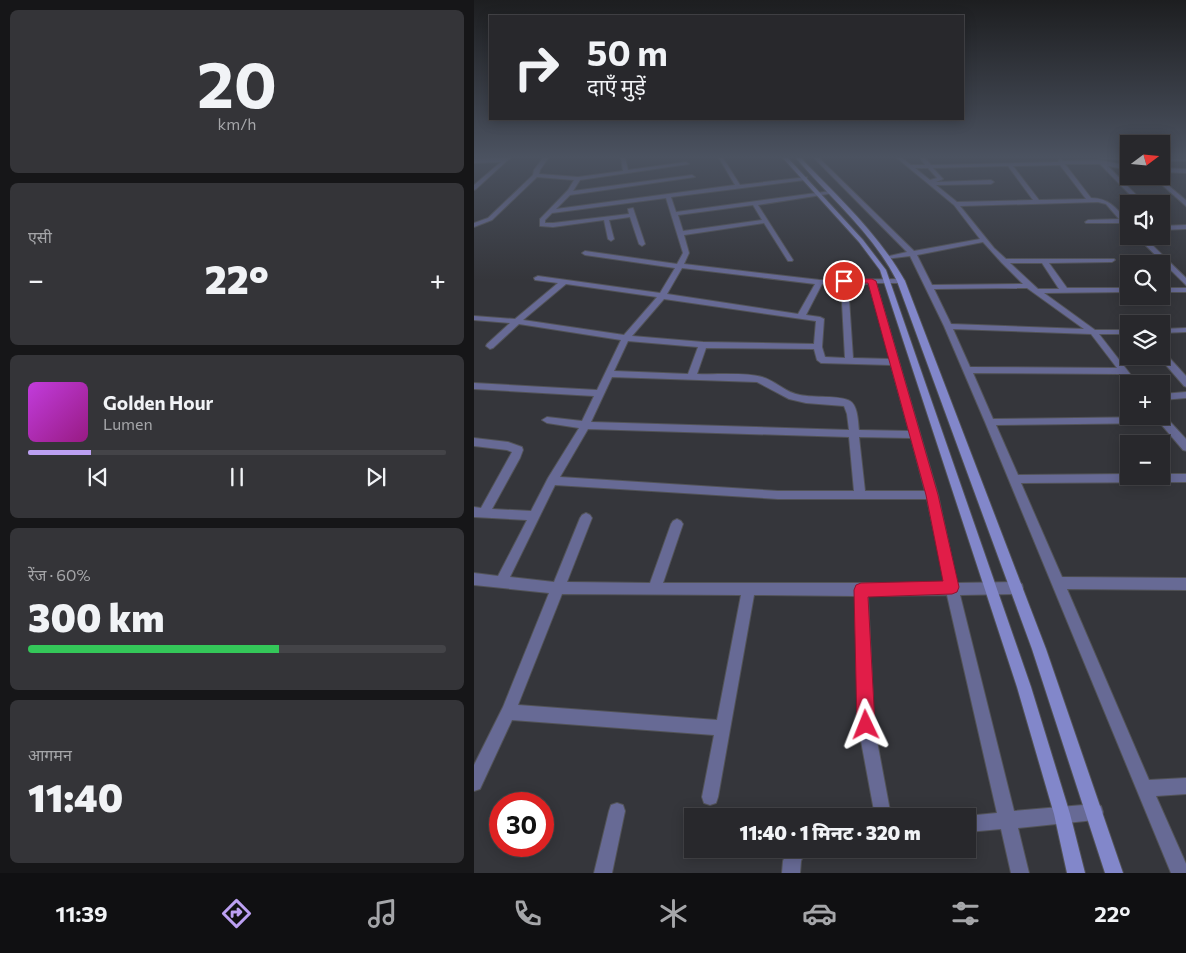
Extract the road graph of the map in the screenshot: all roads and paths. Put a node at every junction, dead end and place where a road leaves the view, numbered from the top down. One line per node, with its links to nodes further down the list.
1 (511, 199): 23 (street)
2 (563, 199): 15 (street)
3 (647, 199): 12 (street)
4 (669, 199): 16 (street)
5 (788, 199): 13 (street)
6 (830, 199): 42 (main road)
7 (831, 199): 33 (main road)
8 (857, 199): 32 (street)
9 (949, 199): 14 (street)
10 (1089, 199): 11 (street); 18 (street)
11 (1036, 200): 14 (street)
12 (629, 201): 15 (street); 17 (street)
13 (754, 203): 16 (street); 20 (street)
14 (956, 204): 28 (street)
15 (551, 211): 19 (street)
16 (674, 214): 26 (street)
17 (632, 215): 19 (street); 29 (street)
18 (1120, 217)
19 (606, 218): 27 (street)
20 (766, 221): 26 (street); 34 (street)
21 (1088, 222): 22 (street)
22 (1120, 224)
23 (474, 225)
24 (1186, 227): 25 (street)
25 (1170, 228)
26 (682, 233): 38 (street)
27 (611, 239)
28 (984, 240): 32 (street); 37 (street)
29 (642, 244)
30 (1148, 245): 46 (street)
31 (585, 253): 38 (street)
32 (913, 254): 33 (street); 47 (street)
33 (887, 258): 43 (main road)
34 (790, 260)
35 (1044, 260): 36 (street); 37 (street); 49 (street)
36 (1112, 260)
37 (1004, 261): 48 (street)
38 (680, 266): 45 (street); 53 (street)
39 (538, 278): 44 (street)
40 (844, 281): 41 (street); 45 (street); 66 (street)
41 (872, 281): 42 (street); 67 (street)
42 (886, 281): 43 (street); 104 (main road)
43 (901, 281): 105 (main road)
44 (565, 282): 53 (street); 56 (street)
45 (820, 282): 54 (street)
46 (1186, 284)
47 (930, 287): 48 (street); 57 (street)
48 (1032, 288): 49 (street); 60 (street)
49 (1064, 290): 50 (street)
50 (1120, 290)
51 (1170, 290): 52 (street)
52 (1186, 290)
53 (662, 296): 54 (street); 62 (street)
54 (802, 316): 65 (street)
55 (474, 318): 56 (street)
56 (517, 321): 62 (street); 64 (street)
57 (948, 326): 60 (street); 69 (street)
58 (1186, 330): 59 (street)
59 (1170, 331)
60 (1093, 332): 61 (street); 70 (street)
61 (1120, 332)
62 (625, 338): 63 (street); 71 (street)
63 (703, 345): 65 (street); 73 (street)
64 (490, 346)
65 (818, 347): 66 (street)
66 (849, 361): 67 (street)
67 (895, 362): 85 (street)
68 (1170, 365): 74 (street)
69 (967, 370): 70 (street); 81 (street)
70 (1123, 371): 72 (street)
71 (608, 374): 73 (street); 76 (street)
72 (1126, 375)
73 (691, 377): 84 (street)
74 (1186, 384)
75 (474, 386): 76 (street)
76 (600, 393): 82 (street)
77 (1186, 395): 78 (street)
78 (1170, 396)
79 (1120, 419): 81 (street)
80 (548, 420): 82 (street)
81 (990, 422): 89 (street)
82 (584, 425): 84 (street); 90 (street)
83 (1166, 425): 87 (street)
84 (854, 433): 85 (street); 91 (street)
85 (916, 435): 92 (street)
86 (474, 442): 93 (street)
87 (1186, 447)
88 (1186, 478): 89 (street)
89 (1014, 479): 99 (street)
90 (552, 482): 91 (street); 94 (street)
91 (860, 495): 92 (street)
92 (932, 495): 101 (street)
93 (479, 512): 94 (street)
94 (535, 516): 98 (street)
95 (586, 518): 102 (street)
96 (677, 524): 103 (street)
97 (474, 579): 98 (street)
98 (502, 581): 102 (street)
99 (1059, 583): 100 (street); 112 (street)
100 (1186, 584)
101 (952, 587): 104 (street); 107 (street); 118 (street)
102 (558, 588): 103 (street); 108 (street)
103 (655, 588): 106 (street)
104 (991, 588): 105 (street); 117 (main road)
105 (1016, 588): 116 (main road)
106 (749, 589): 107 (street); 109 (street)
107 (861, 590): 114 (street)
108 (508, 712): 109 (street); 110 (street)
109 (722, 728): 113 (street)
110 (474, 783)
111 (1186, 786): 112 (street)
112 (1146, 788): 126 (street)
113 (710, 797)
114 (881, 808)
115 (617, 811): 121 (street)
116 (1095, 812): 117 (street); 125 (main road)
117 (1062, 814): 118 (street); 124 (main road)
118 (1008, 820): 119 (street); 123 (street)
119 (976, 823)
120 (793, 858): 122 (street)
121 (603, 873)
122 (791, 873)
123 (1020, 873)
124 (1076, 873)
125 (1114, 873)
126 (1180, 873)

